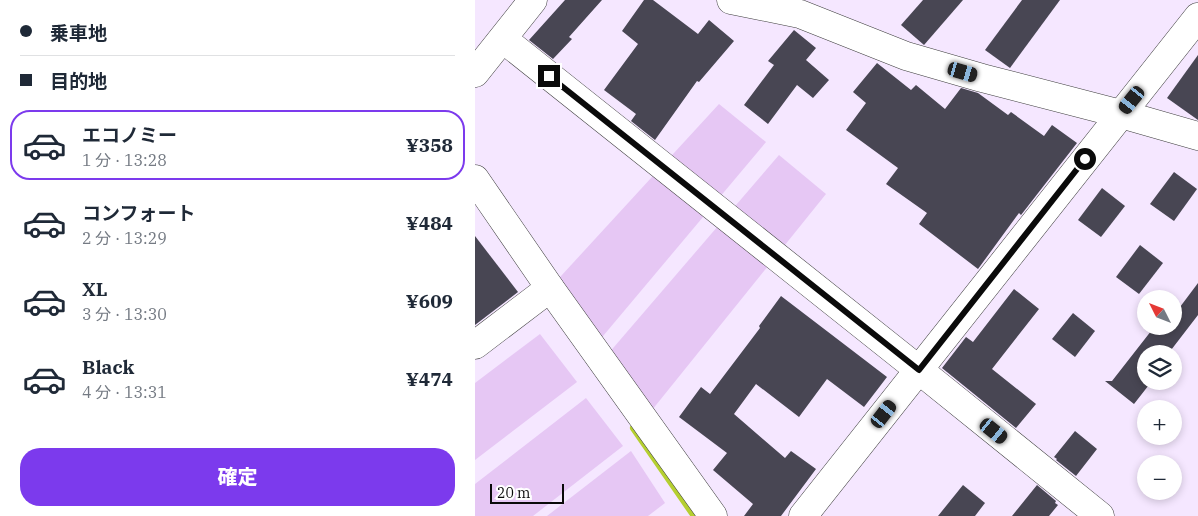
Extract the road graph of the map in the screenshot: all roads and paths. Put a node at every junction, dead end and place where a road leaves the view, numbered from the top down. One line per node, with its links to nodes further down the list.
1 (533, 0): 4 (street)
2 (731, 0): 6 (street)
3 (1198, 17): 6 (street)
4 (503, 39): 5 (street); 11 (street)
5 (475, 72)
6 (1121, 114): 7 (street); 11 (street)
7 (1198, 136)
8 (475, 179): 9 (street)
9 (550, 288): 10 (street); 12 (street)
10 (475, 344)
11 (919, 370): 13 (street); 14 (street)
12 (713, 516)
13 (803, 516)
14 (1100, 516)

